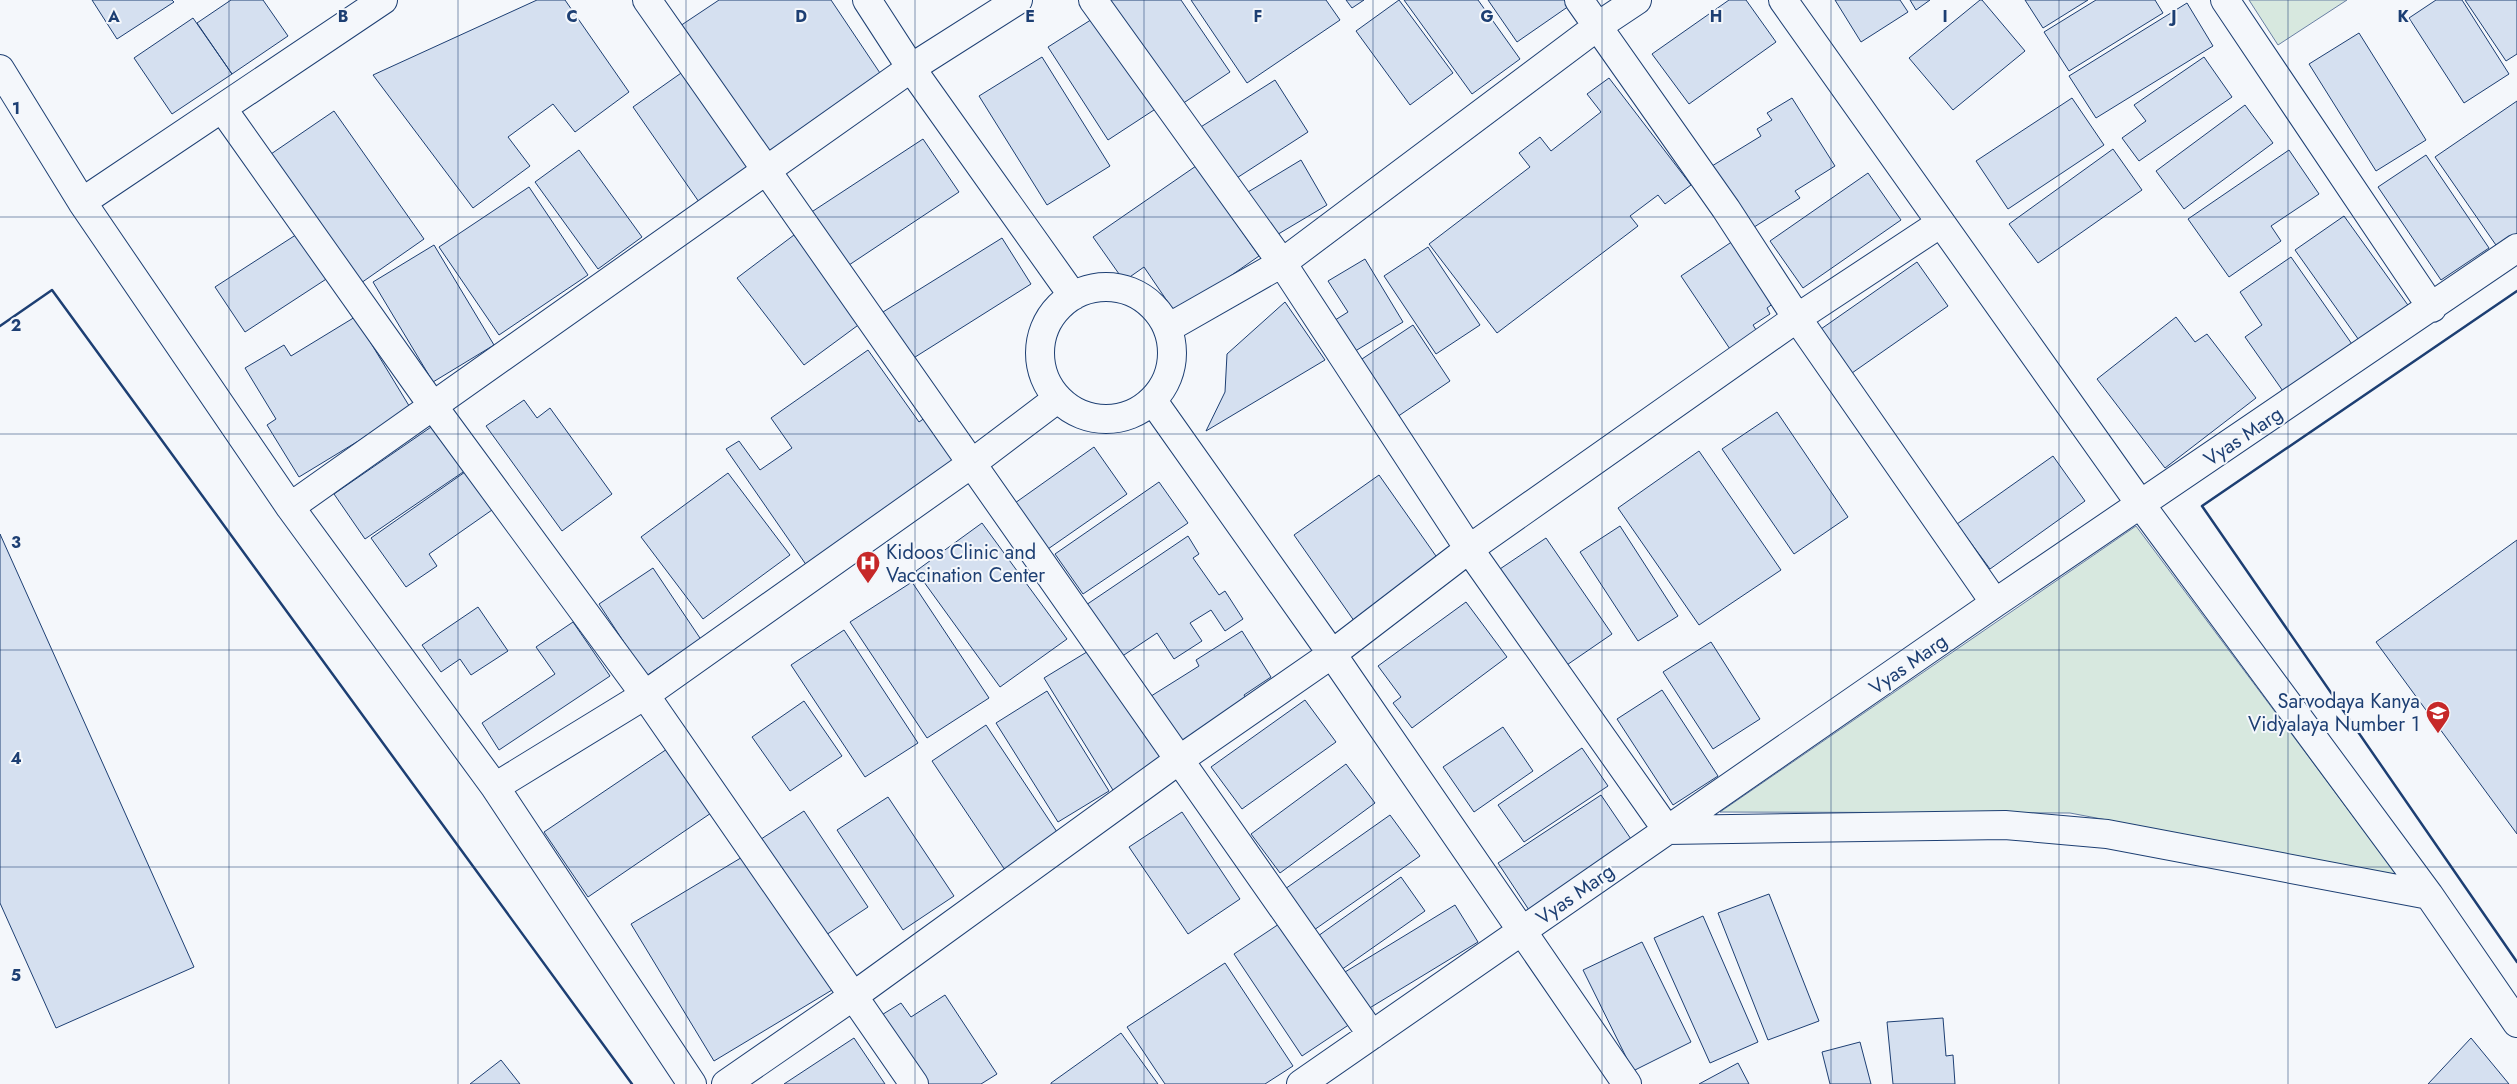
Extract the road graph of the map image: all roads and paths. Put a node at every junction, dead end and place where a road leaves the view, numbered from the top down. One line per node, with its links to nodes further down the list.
1 (383, 0): 13 (street)
2 (647, 0): 14 (street)
3 (867, 0): 11 (street)
4 (1018, 0): 11 (street)
5 (1093, 0): 18 (street)
6 (1579, 0): 10 (street)
7 (1637, 0): 10 (street)
8 (1783, 0): 16 (street)
9 (2225, 0): 20 (street)
10 (1598, 26): 18 (street); 21 (street)
11 (911, 68): 14 (street); 19 (street)
12 (0, 70): 15 (street)
13 (222, 108): 15 (street); 25 (street)
14 (767, 171): 25 (street); 26 (street)
15 (82, 202): 28 (street)
16 (1941, 223): 21 (street); 27 (street)
17 (2517, 248): 20 (street, Vyas Marg)
18 (1282, 263): 22 (street); 29 (street)
19 (1073, 296): 22 (street); 23 (street)
20 (2432, 308): 27 (street, Vyas Marg)
21 (1798, 318): 29 (street); 30 (street)
22 (1168, 328): 24 (street)
23 (1057, 399): 24 (street); 26 (street)
24 (1153, 401): 31 (street)
25 (433, 406): 28 (street); 32 (street)
26 (971, 464): 32 (street); 33 (street)
27 (2141, 504): 30 (street, Vyas Marg); 36 (street)
28 (290, 506): 34 (street)
29 (1469, 550): 31 (street); 35 (street)
30 (1995, 603): 35 (street, Vyas Marg)
31 (1332, 654): 33 (street); 37 (street)
32 (645, 694): 34 (street); 38 (street)
33 (1179, 760): 38 (street); 40 (street)
34 (495, 787): 42 (street)
35 (1667, 830): 36 (street); 37 (street, Vyas Marg)
36 (2429, 895): 39 (street)
37 (1523, 931): 40 (street, Vyas Marg); 45 (street)
38 (852, 997): 43 (street); 44 (street)
39 (2517, 1023)
40 (1372, 1035): 41 (street, Vyas Marg)
41 (1305, 1083)
42 (692, 1084)
43 (726, 1084)
44 (914, 1084)
45 (1627, 1084)

